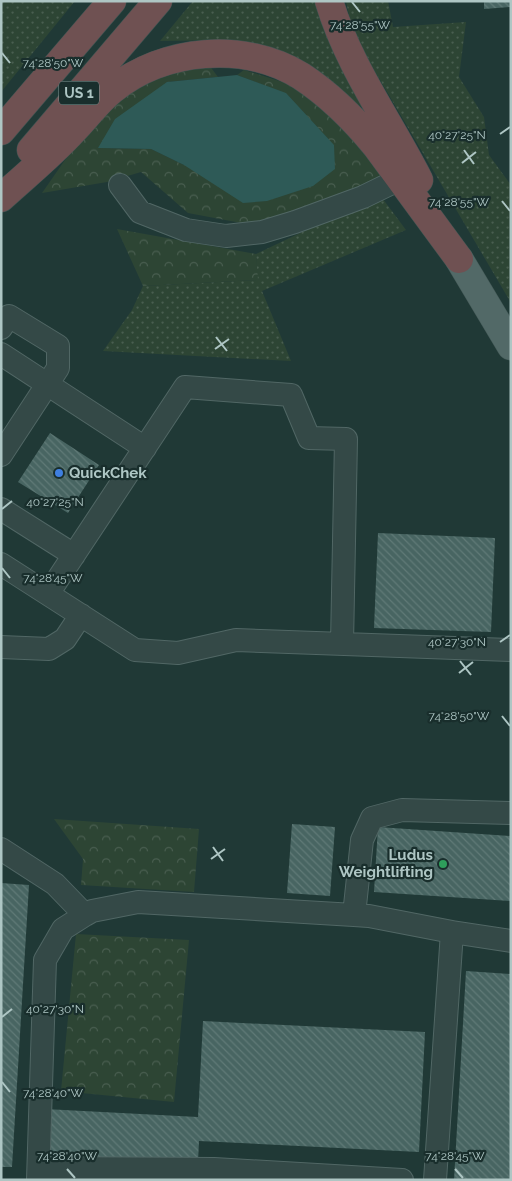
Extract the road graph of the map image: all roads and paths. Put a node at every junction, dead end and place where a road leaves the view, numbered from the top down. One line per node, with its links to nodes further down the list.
1 (112, 1): 4 (highway, US 1)
2 (158, 1): 7 (highway, US 1)
3 (329, 1): 9 (highway)
4 (1, 131)
5 (400, 179): 6 (lane); 8 (highway); 9 (highway)
6 (120, 185)
7 (1, 186)
8 (1, 198)
9 (458, 259): 11 (main road)
10 (4, 318): 13 (lane)
11 (511, 346)
12 (1, 354): 13 (lane)
13 (47, 385): 14 (lane); 15 (lane)
14 (145, 448): 17 (lane); 21 (lane)
15 (1, 455)
16 (1, 508): 17 (lane)
17 (74, 555): 19 (lane)
18 (1, 564): 19 (lane)
19 (48, 594): 20 (lane)
20 (80, 615): 21 (lane); 22 (lane)
21 (342, 644): 23 (lane)
22 (1, 647)
23 (511, 650)
24 (511, 813): 26 (lane)
25 (1, 849): 27 (lane)
26 (354, 915): 27 (lane); 28 (lane)
27 (84, 916): 30 (lane)
28 (452, 932): 29 (lane); 32 (lane)
29 (511, 941)
30 (38, 1174): 31 (lane)
31 (402, 1180)
32 (435, 1180)

